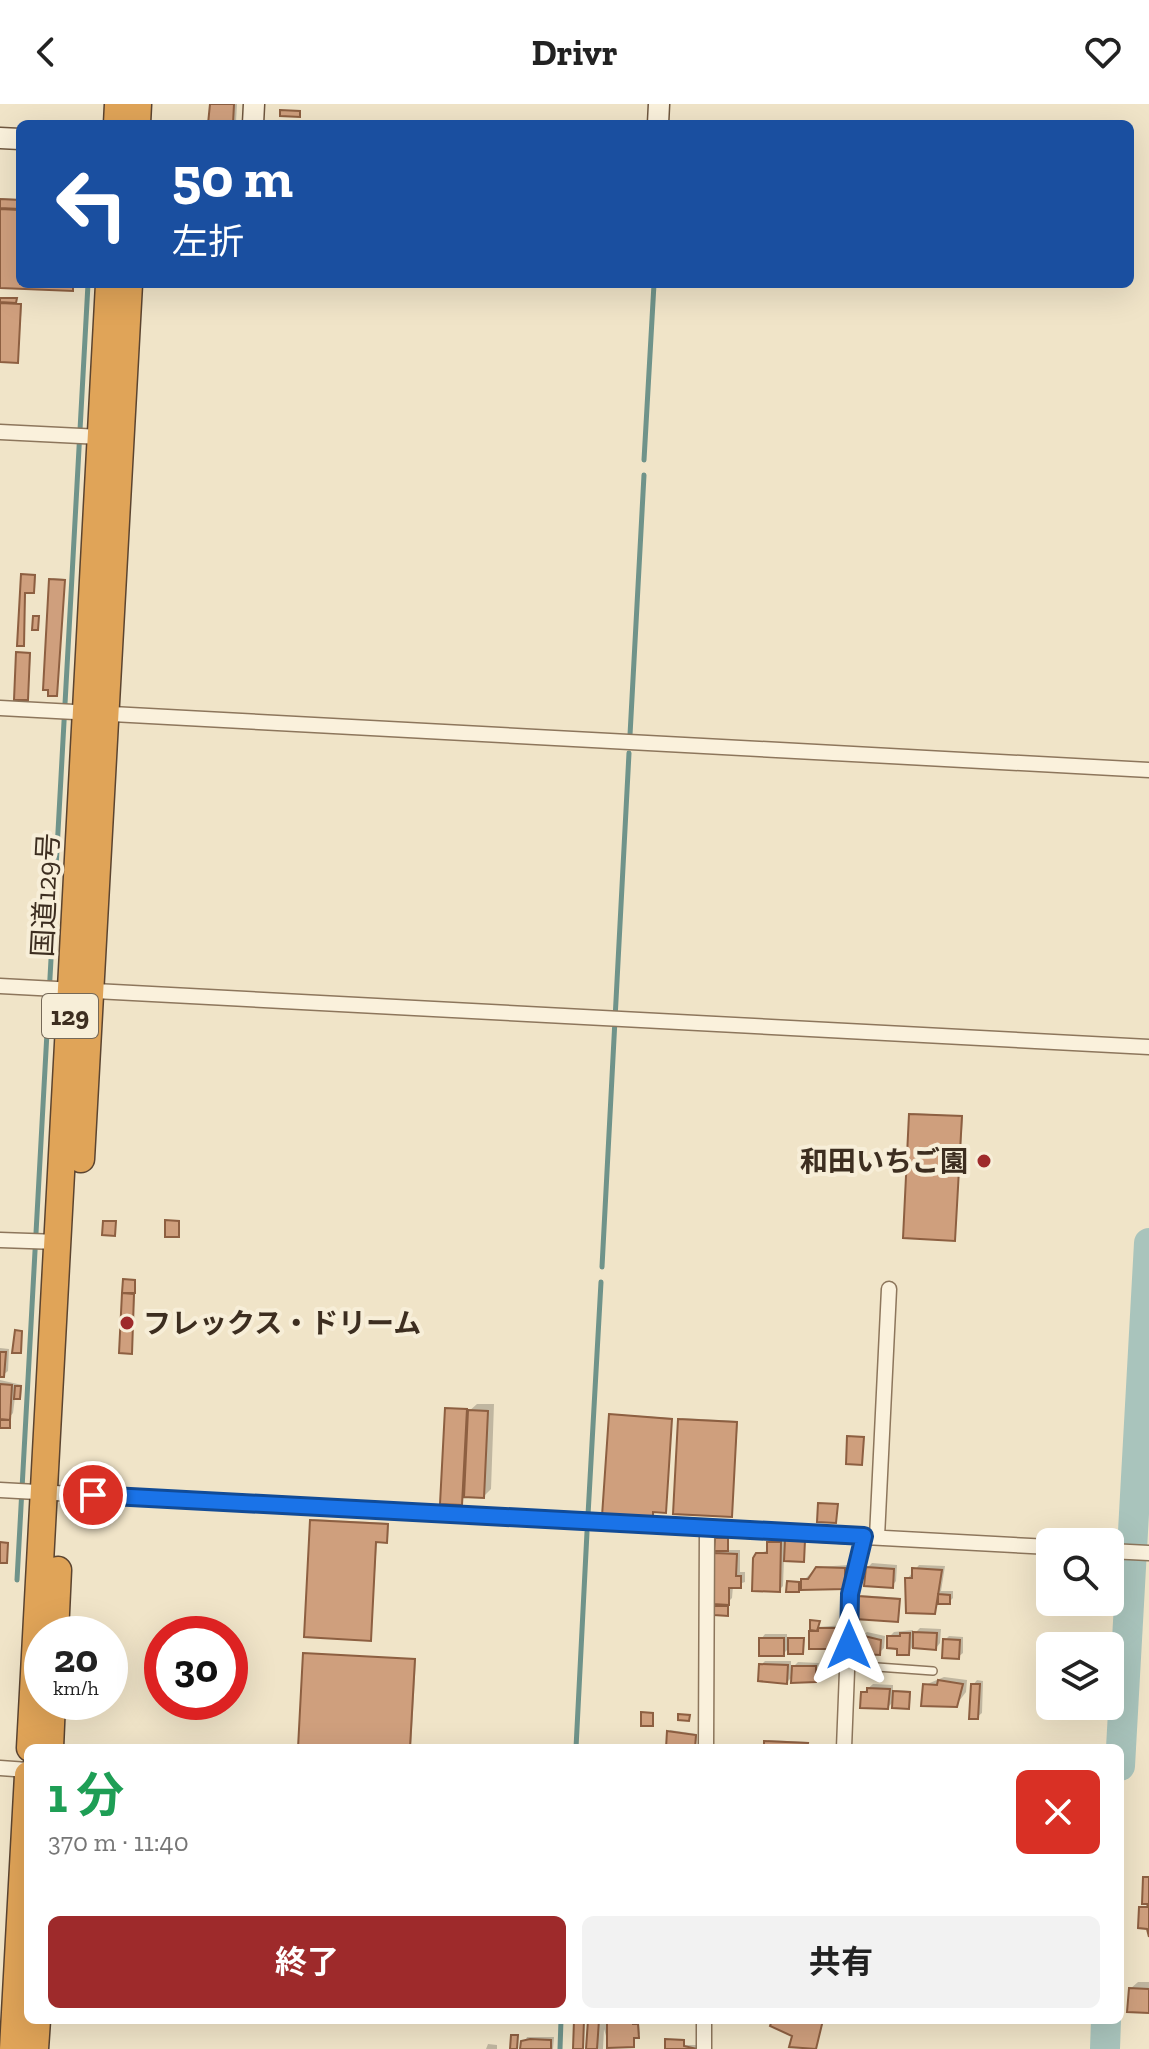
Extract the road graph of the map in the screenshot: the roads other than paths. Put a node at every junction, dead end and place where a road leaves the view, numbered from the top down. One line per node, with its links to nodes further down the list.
1 (108, 288): 4 (highway, 国道129号 / 129)
2 (129, 288): 6 (highway, 国道129号 / 129)
3 (0, 432): 4 (street)
4 (86, 436): 6 (highway, 国道129号 / 129)
5 (0, 708): 6 (street)
6 (80, 712): 7 (street); 9 (highway, 国道129号 / 129)
7 (1149, 770)
8 (0, 986): 9 (street)
9 (64, 989): 10 (street); 12 (highway, 国道129号 / 129); 15 (highway, 国道129号 / 129)
10 (1148, 1047)
11 (0, 1240): 12 (street)
12 (43, 1242): 15 (highway, 国道129号 / 129)
13 (889, 1289): 17 (street)
14 (0, 1490): 15 (street)
15 (37, 1492): 16 (street); 21 (highway, 国道129号 / 129); 25 (highway, 国道129号 / 129)
16 (707, 1528): 17 (street); 27 (street)
17 (871, 1536): 18 (street); 22 (street)
18 (1036, 1546)
19 (1124, 1552): 20 (street)
20 (1146, 1553)
21 (53, 1616)
22 (849, 1665): 23 (lane); 28 (street)
23 (933, 1671)
24 (51, 1720): 26 (highway)
25 (30, 1744)
26 (50, 1744)
27 (706, 1744)
28 (844, 1744)
29 (0, 1768): 30 (street)
30 (24, 1771)
31 (24, 1840): 32 (highway)
32 (19, 1925): 36 (highway); 37 (highway)
33 (37, 2024): 38 (highway)
34 (46, 2024): 39 (highway)
35 (704, 2024): 40 (street)
36 (0, 2047)
37 (13, 2049)
38 (35, 2049)
39 (48, 2049)
40 (704, 2049)

